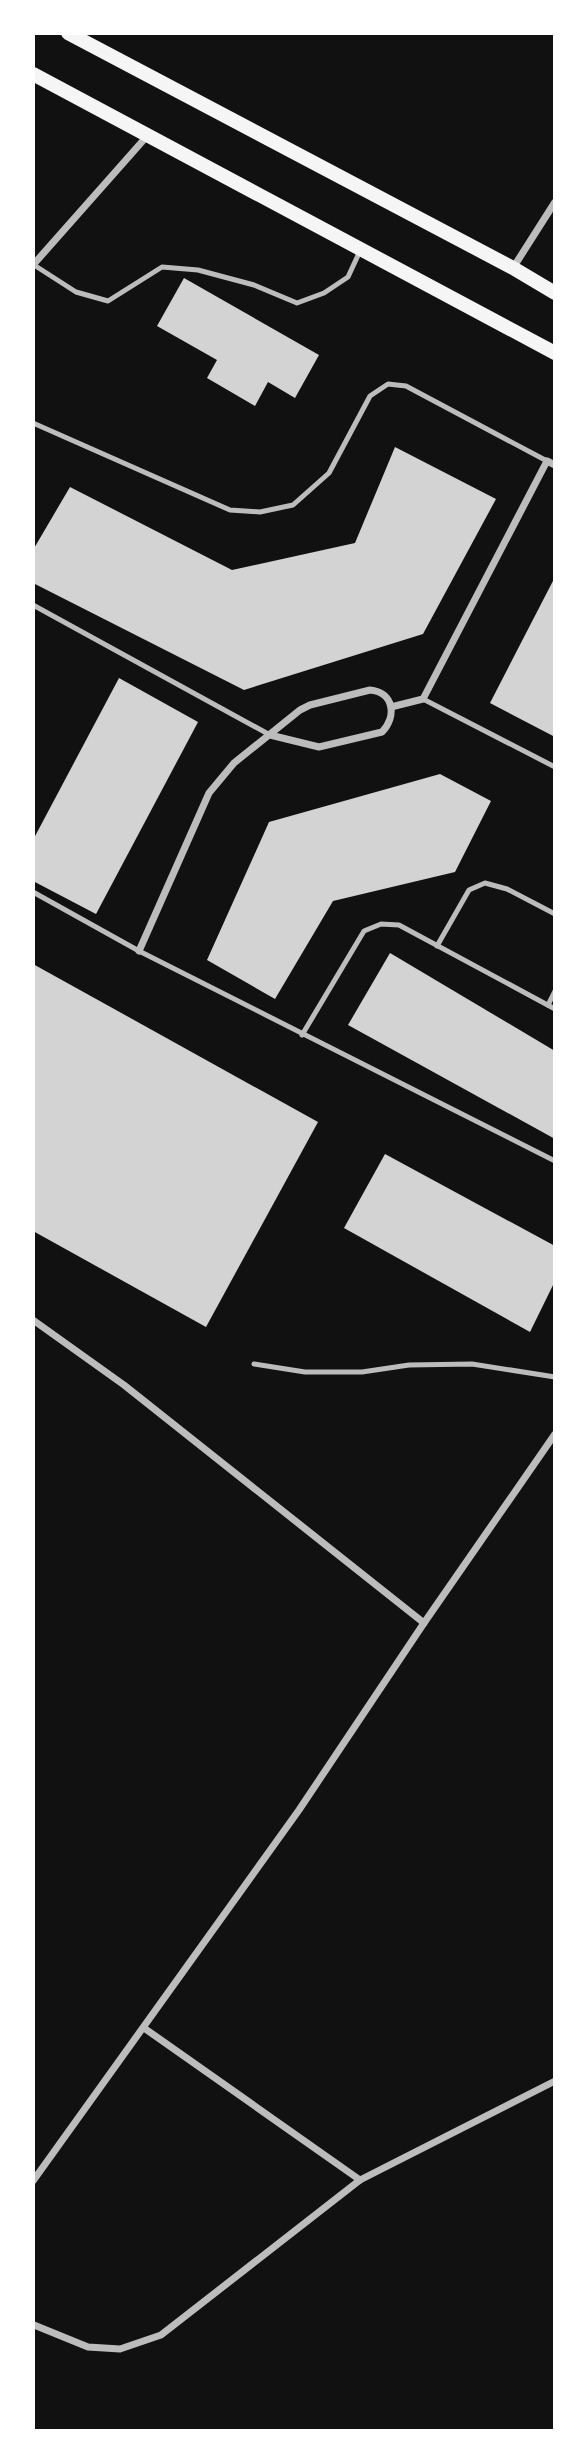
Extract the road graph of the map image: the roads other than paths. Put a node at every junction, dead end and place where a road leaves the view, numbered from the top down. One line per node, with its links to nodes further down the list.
1 (68, 33): 7 (main road)
2 (33, 74): 3 (main road)
3 (149, 135): 5 (main road); 6 (street)
4 (555, 202): 7 (street)
5 (360, 251): 6 (lane); 9 (main road)
6 (34, 265)
7 (513, 268): 8 (main road)
8 (555, 293)
9 (555, 353)
10 (33, 422): 11 (lane)
11 (551, 463): 13 (street)
12 (33, 605): 15 (lane)
13 (423, 699): 14 (street); 16 (lane)
14 (391, 707): 15 (street); 15 (street)
15 (270, 735): 20 (street)
16 (555, 767)
17 (33, 892): 20 (lane)
18 (555, 914): 19 (lane)
19 (438, 946): 22 (lane); 24 (lane)
20 (139, 951): 24 (lane)
21 (555, 992): 22 (lane)
22 (548, 1005): 23 (lane)
23 (555, 1009)
24 (302, 1035): 25 (lane)
25 (555, 1161)
26 (33, 1320): 30 (street)
27 (254, 1364): 28 (lane)
28 (555, 1377)
29 (555, 1434): 30 (street)
30 (424, 1623): 31 (street)
31 (144, 2028): 33 (street); 34 (street)
32 (555, 2081): 33 (street)
33 (360, 2180): 35 (street)
34 (33, 2181)
35 (34, 2325)

